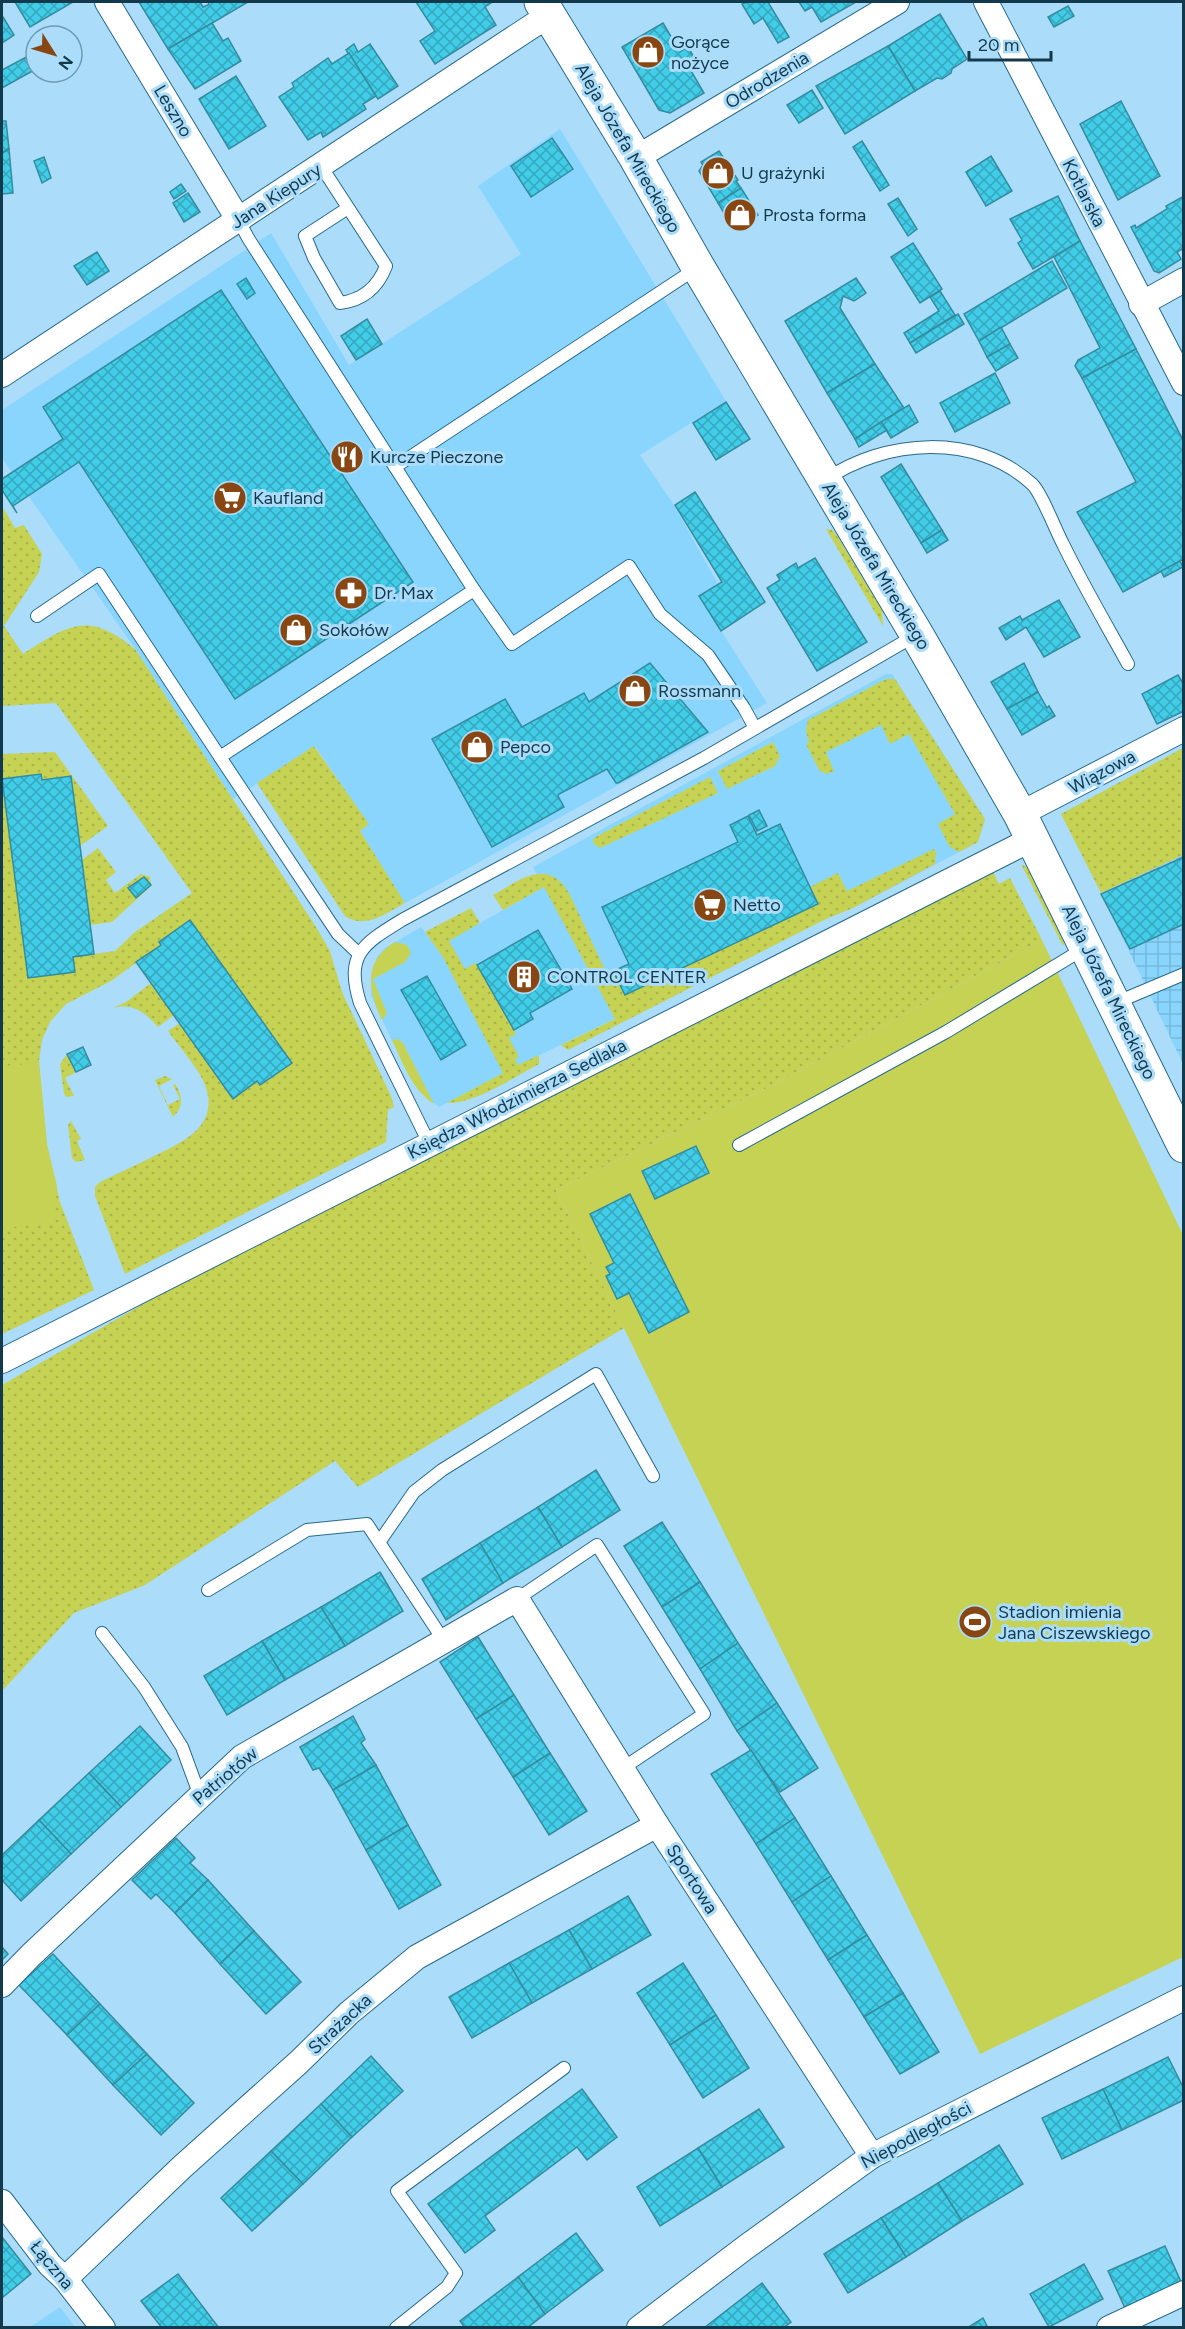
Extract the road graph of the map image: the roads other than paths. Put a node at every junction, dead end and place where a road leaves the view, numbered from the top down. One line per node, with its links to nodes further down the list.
1 (106, 2): 8 (street, Leszno)
2 (897, 2): 5 (street, Odrodzenia)
3 (986, 2): 11 (street, Kotlarska)
4 (545, 8): 5 (street, Aleja Józefa Mireckiego); 6 (street, Jana Kiepury)
5 (636, 158): 9 (street, Aleja Józefa Mireckiego)
6 (321, 166): 7 (lane); 8 (street, Jana Kiepury)
7 (348, 208): 7 (lane)
8 (238, 221): 12 (street, Jana Kiepury); 14 (lane)
9 (698, 267): 14 (lane); 15 (street, Aleja Józefa Mireckiego)
10 (1184, 280): 11 (street)
11 (1141, 304): 13 (street, Kotlarska)
12 (2, 375)
13 (1184, 383)
14 (395, 467): 16 (lane)
15 (825, 481): 18 (street, Aleja Józefa Mireckiego); 19 (lane)
16 (474, 590): 20 (lane); 22 (lane)
17 (37, 616): 22 (lane)
18 (917, 634): 20 (lane); 23 (street, Aleja Józefa Mireckiego)
19 (1128, 664)
20 (755, 728): 25 (lane)
21 (1184, 729): 23 (street, Wiązowa)
22 (220, 757): 25 (lane)
23 (1027, 826): 24 (street, Aleja Józefa Mireckiego); 28 (street, Księdza Włodzimierza Sedlaka)
24 (1087, 946): 27 (street, Aleja Józefa Mireckiego); 29 (lane)
25 (359, 954): 28 (lane)
26 (1184, 974): 27 (lane)
27 (1114, 1004): 30 (street, Aleja Józefa Mireckiego)
28 (429, 1143): 31 (street, Księdza Włodzimierza Sedlaka)
29 (739, 1145)
30 (1184, 1146)
31 (2, 1360)
32 (653, 1476): 33 (lane)
33 (380, 1542): 34 (lane); 37 (lane)
34 (208, 1590)
35 (517, 1599): 37 (street, Patriotów); 38 (street, Sportowa); 38 (lane)
36 (102, 1633): 39 (lane)
37 (444, 1641): 39 (street, Patriotów)
38 (623, 1768): 40 (street, Sportowa)
39 (200, 1796): 41 (street, Patriotów)
40 (657, 1825): 44 (street, Sportowa); 46 (street, Strażacka)
41 (2, 1985)
42 (1180, 2007): 44 (street, Niepodległości)
43 (564, 2068): 49 (lane)
44 (872, 2156): 50 (street, Niepodległości)
45 (2, 2202): 46 (street, Łączna)
46 (65, 2279): 48 (street, Łączna)
47 (1184, 2293): 51 (street)
48 (104, 2328)
49 (396, 2328)
50 (639, 2328)
51 (1109, 2328)

